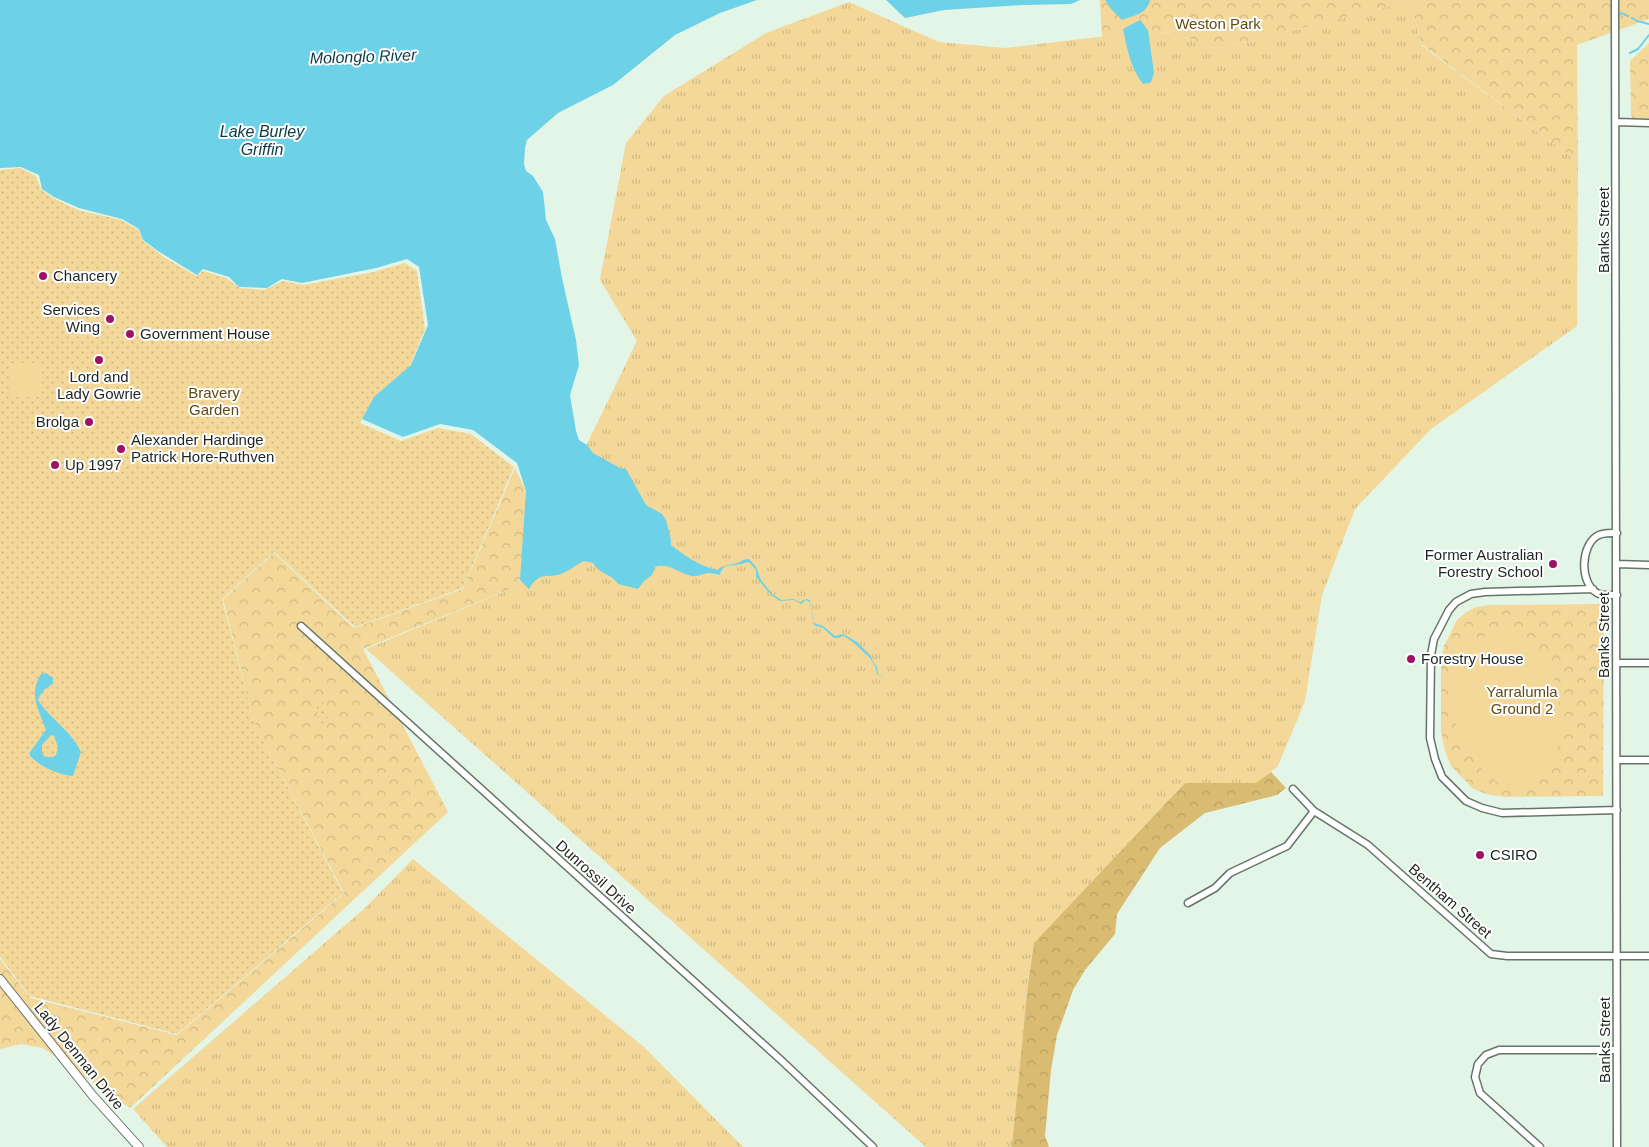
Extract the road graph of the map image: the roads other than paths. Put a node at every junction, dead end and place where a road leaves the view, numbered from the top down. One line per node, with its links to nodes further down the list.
1 (1615, 0): 2 (street, Banks Street)
2 (1616, 122): 3 (street); 4 (street, Banks Street)
3 (1649, 123)
4 (1617, 533): 5 (street, Banks Street); 7 (street)
5 (1617, 564): 6 (street); 8 (street, Banks Street)
6 (1649, 564)
7 (1593, 589): 8 (street); 15 (street)
8 (1617, 595): 10 (street, Banks Street)
9 (301, 626): 23 (street, Dunrossil Drive)
10 (1617, 663): 11 (street); 12 (street, Banks Street)
11 (1649, 663)
12 (1617, 760): 13 (street); 15 (street, Banks Street)
13 (1649, 760)
14 (1293, 789): 16 (street, Bentham Street)
15 (1617, 810): 18 (street, Banks Street)
16 (1314, 811): 17 (street); 18 (street, Bentham Street)
17 (1188, 903)
18 (1617, 956): 19 (street, Bentham Street); 21 (street, Banks Street)
19 (1649, 956)
20 (0, 979): 22 (street, Lady Denman Drive)
21 (1617, 1050): 24 (street); 25 (street, Banks Street)
22 (139, 1147)
23 (873, 1147)
24 (1540, 1147)
25 (1617, 1147)

